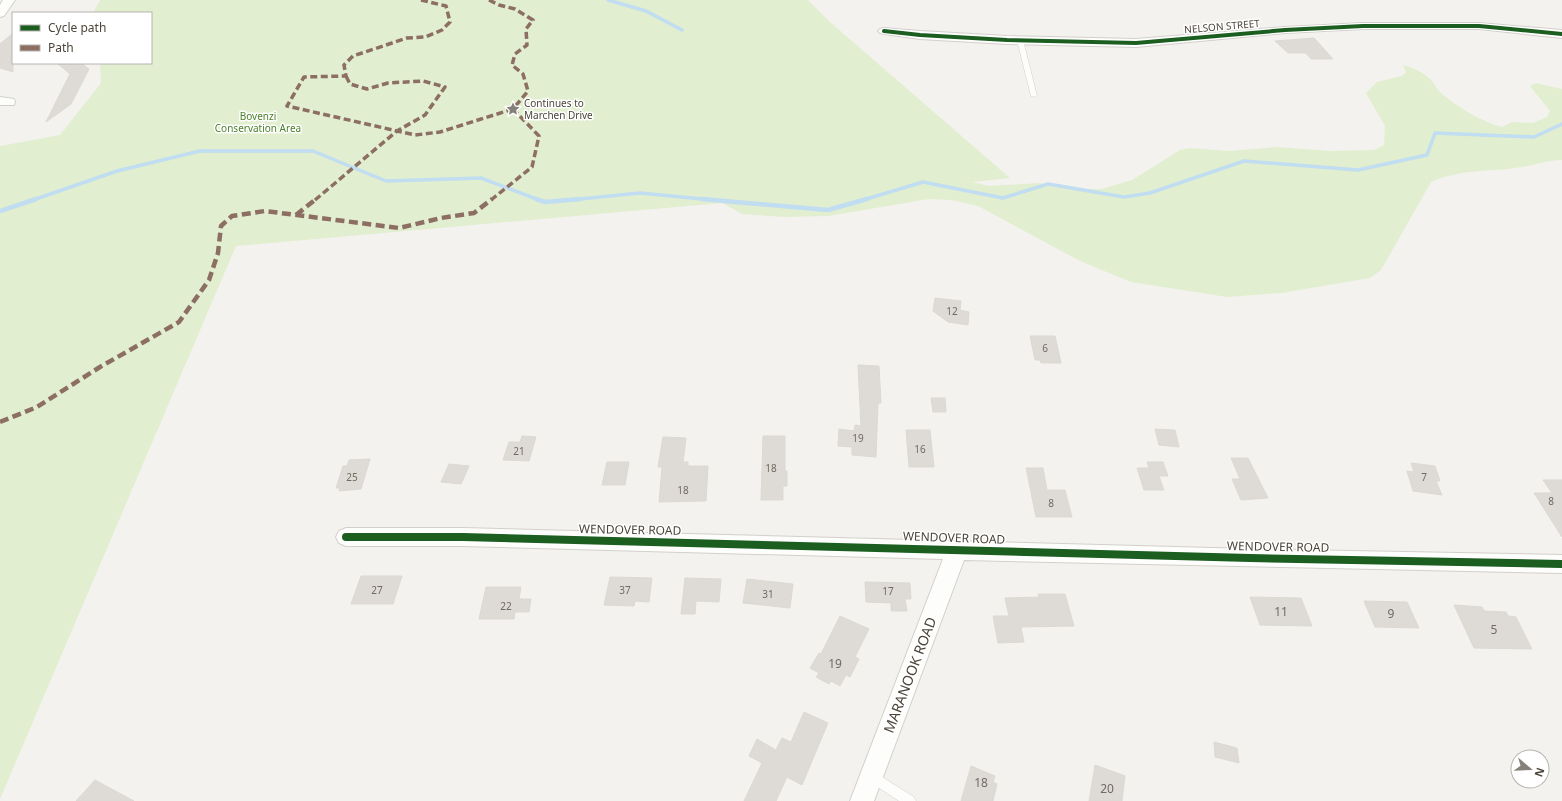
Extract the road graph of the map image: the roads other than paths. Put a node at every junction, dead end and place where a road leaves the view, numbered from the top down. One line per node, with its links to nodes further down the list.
1 (9, 0): 2 (street)
2 (0, 14)
3 (884, 31): 5 (street, NELSON STREET)
4 (1562, 34): 5 (street, NELSON STREET)
5 (1020, 40): 6 (lane)
6 (1034, 96)
7 (346, 537): 8 (street, WENDOVER ROAD)
8 (957, 550): 9 (street, WENDOVER ROAD); 10 (street, MARANOOK ROAD)
9 (1562, 564)
10 (871, 776): 11 (street, MARANOOK ROAD); 12 (lane)
11 (862, 801)
12 (910, 801)

